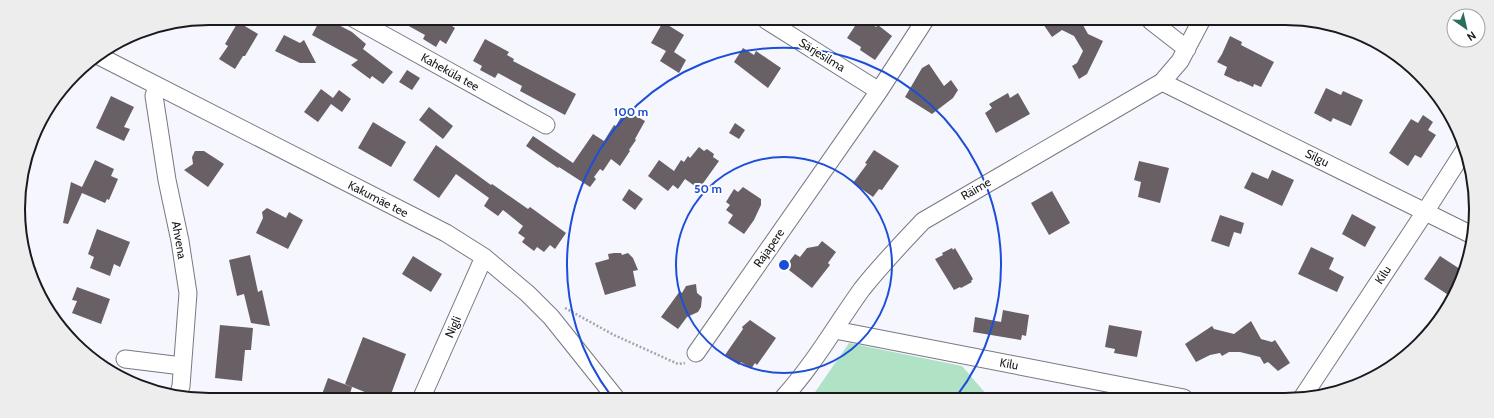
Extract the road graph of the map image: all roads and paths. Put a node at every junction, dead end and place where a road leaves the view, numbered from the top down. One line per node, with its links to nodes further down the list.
1 (366, 25): 11 (street, Kaheküla tee)
2 (774, 25): 10 (street, Särjesilma)
3 (922, 25): 10 (street, Rajapere)
4 (1156, 25): 6 (street)
5 (1200, 25): 6 (street, Räime)
6 (1187, 50): 8 (street, Räime)
7 (104, 58): 9 (street, Kakumäe tee)
8 (1162, 82): 13 (street, Silgu); 17 (street, Räime)
9 (157, 86): 15 (street, Kakumäe tee); 20 (street, Ahvena)
10 (879, 91): 18 (street, Rajapere)
11 (546, 125)
12 (1461, 156): 13 (street, Kilu)
13 (1425, 212): 14 (street, Silgu); 22 (street, Kilu)
14 (1467, 233)
15 (484, 257): 23 (street, Nigli); 24 (street, Kakumäe tee)
16 (565, 308): 18 (path)
17 (835, 330): 25 (street, Räime); 26 (street, Kilu)
18 (696, 352)
19 (125, 359): 20 (street)
20 (182, 366): 21 (street, Ahvena)
21 (180, 390)
22 (1306, 391)
23 (424, 393)
24 (612, 393)
25 (788, 393)
26 (1158, 393)

